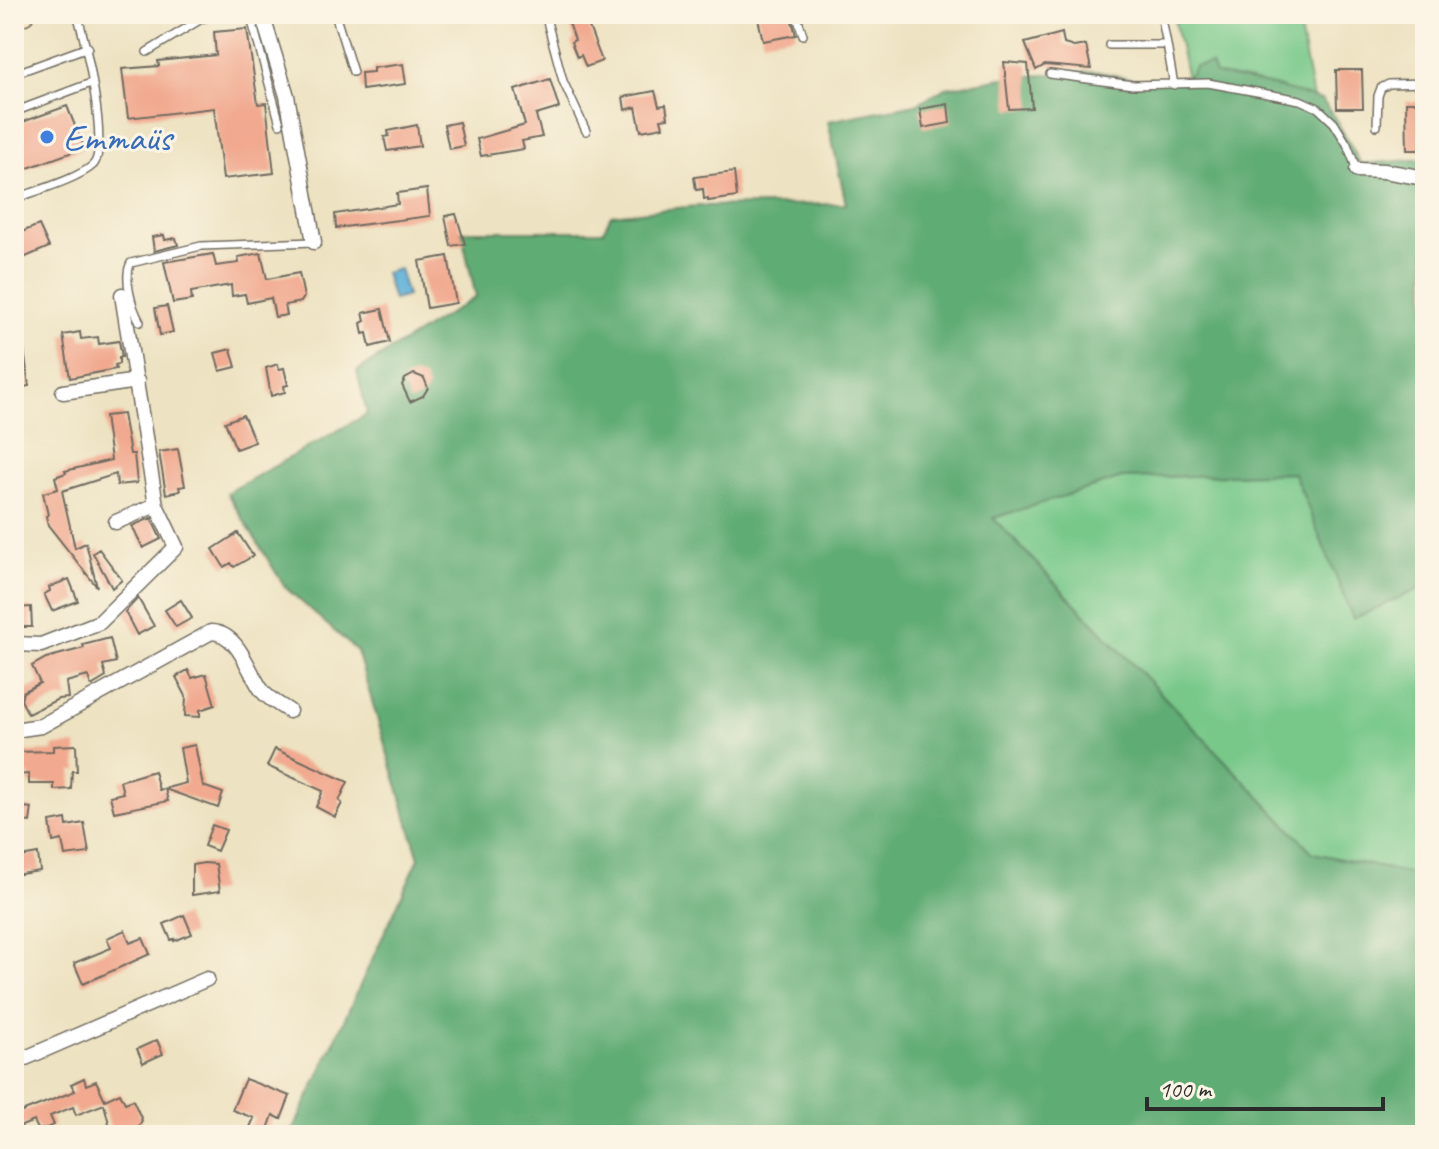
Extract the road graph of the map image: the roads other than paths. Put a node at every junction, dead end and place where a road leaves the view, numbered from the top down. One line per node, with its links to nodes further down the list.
1 (24, 14): 11 (street)
2 (77, 14): 15 (lane)
3 (223, 14): 10 (lane)
4 (250, 14): 24 (lane)
5 (262, 14): 30 (street)
6 (335, 14): 17 (lane)
7 (545, 14): 26 (lane)
8 (796, 14): 12 (lane)
9 (1161, 14): 14 (lane)
10 (203, 16): 16 (lane)
11 (14, 18)
12 (803, 35)
13 (1109, 45): 14 (lane)
14 (1167, 45): 22 (lane)
15 (88, 47): 18 (lane); 20 (lane)
16 (147, 52)
17 (353, 72)
18 (14, 74)
19 (1050, 74): 22 (lane)
20 (91, 83): 23 (lane); 29 (lane)
21 (1425, 83): 25 (lane)
22 (1174, 85): 27 (lane)
23 (14, 112)
24 (280, 124)
25 (1377, 126)
26 (586, 131)
27 (1357, 170): 28 (street)
28 (1425, 178)
29 (14, 199)
30 (314, 242): 32 (lane)
31 (122, 295): 33 (street)
32 (140, 322)
33 (137, 381): 34 (street); 35 (street)
34 (63, 392)
35 (156, 505): 36 (street); 37 (street)
36 (116, 522)
37 (14, 644)
38 (289, 711): 39 (street)
39 (14, 730)
40 (207, 979): 41 (street)
41 (14, 1063)

